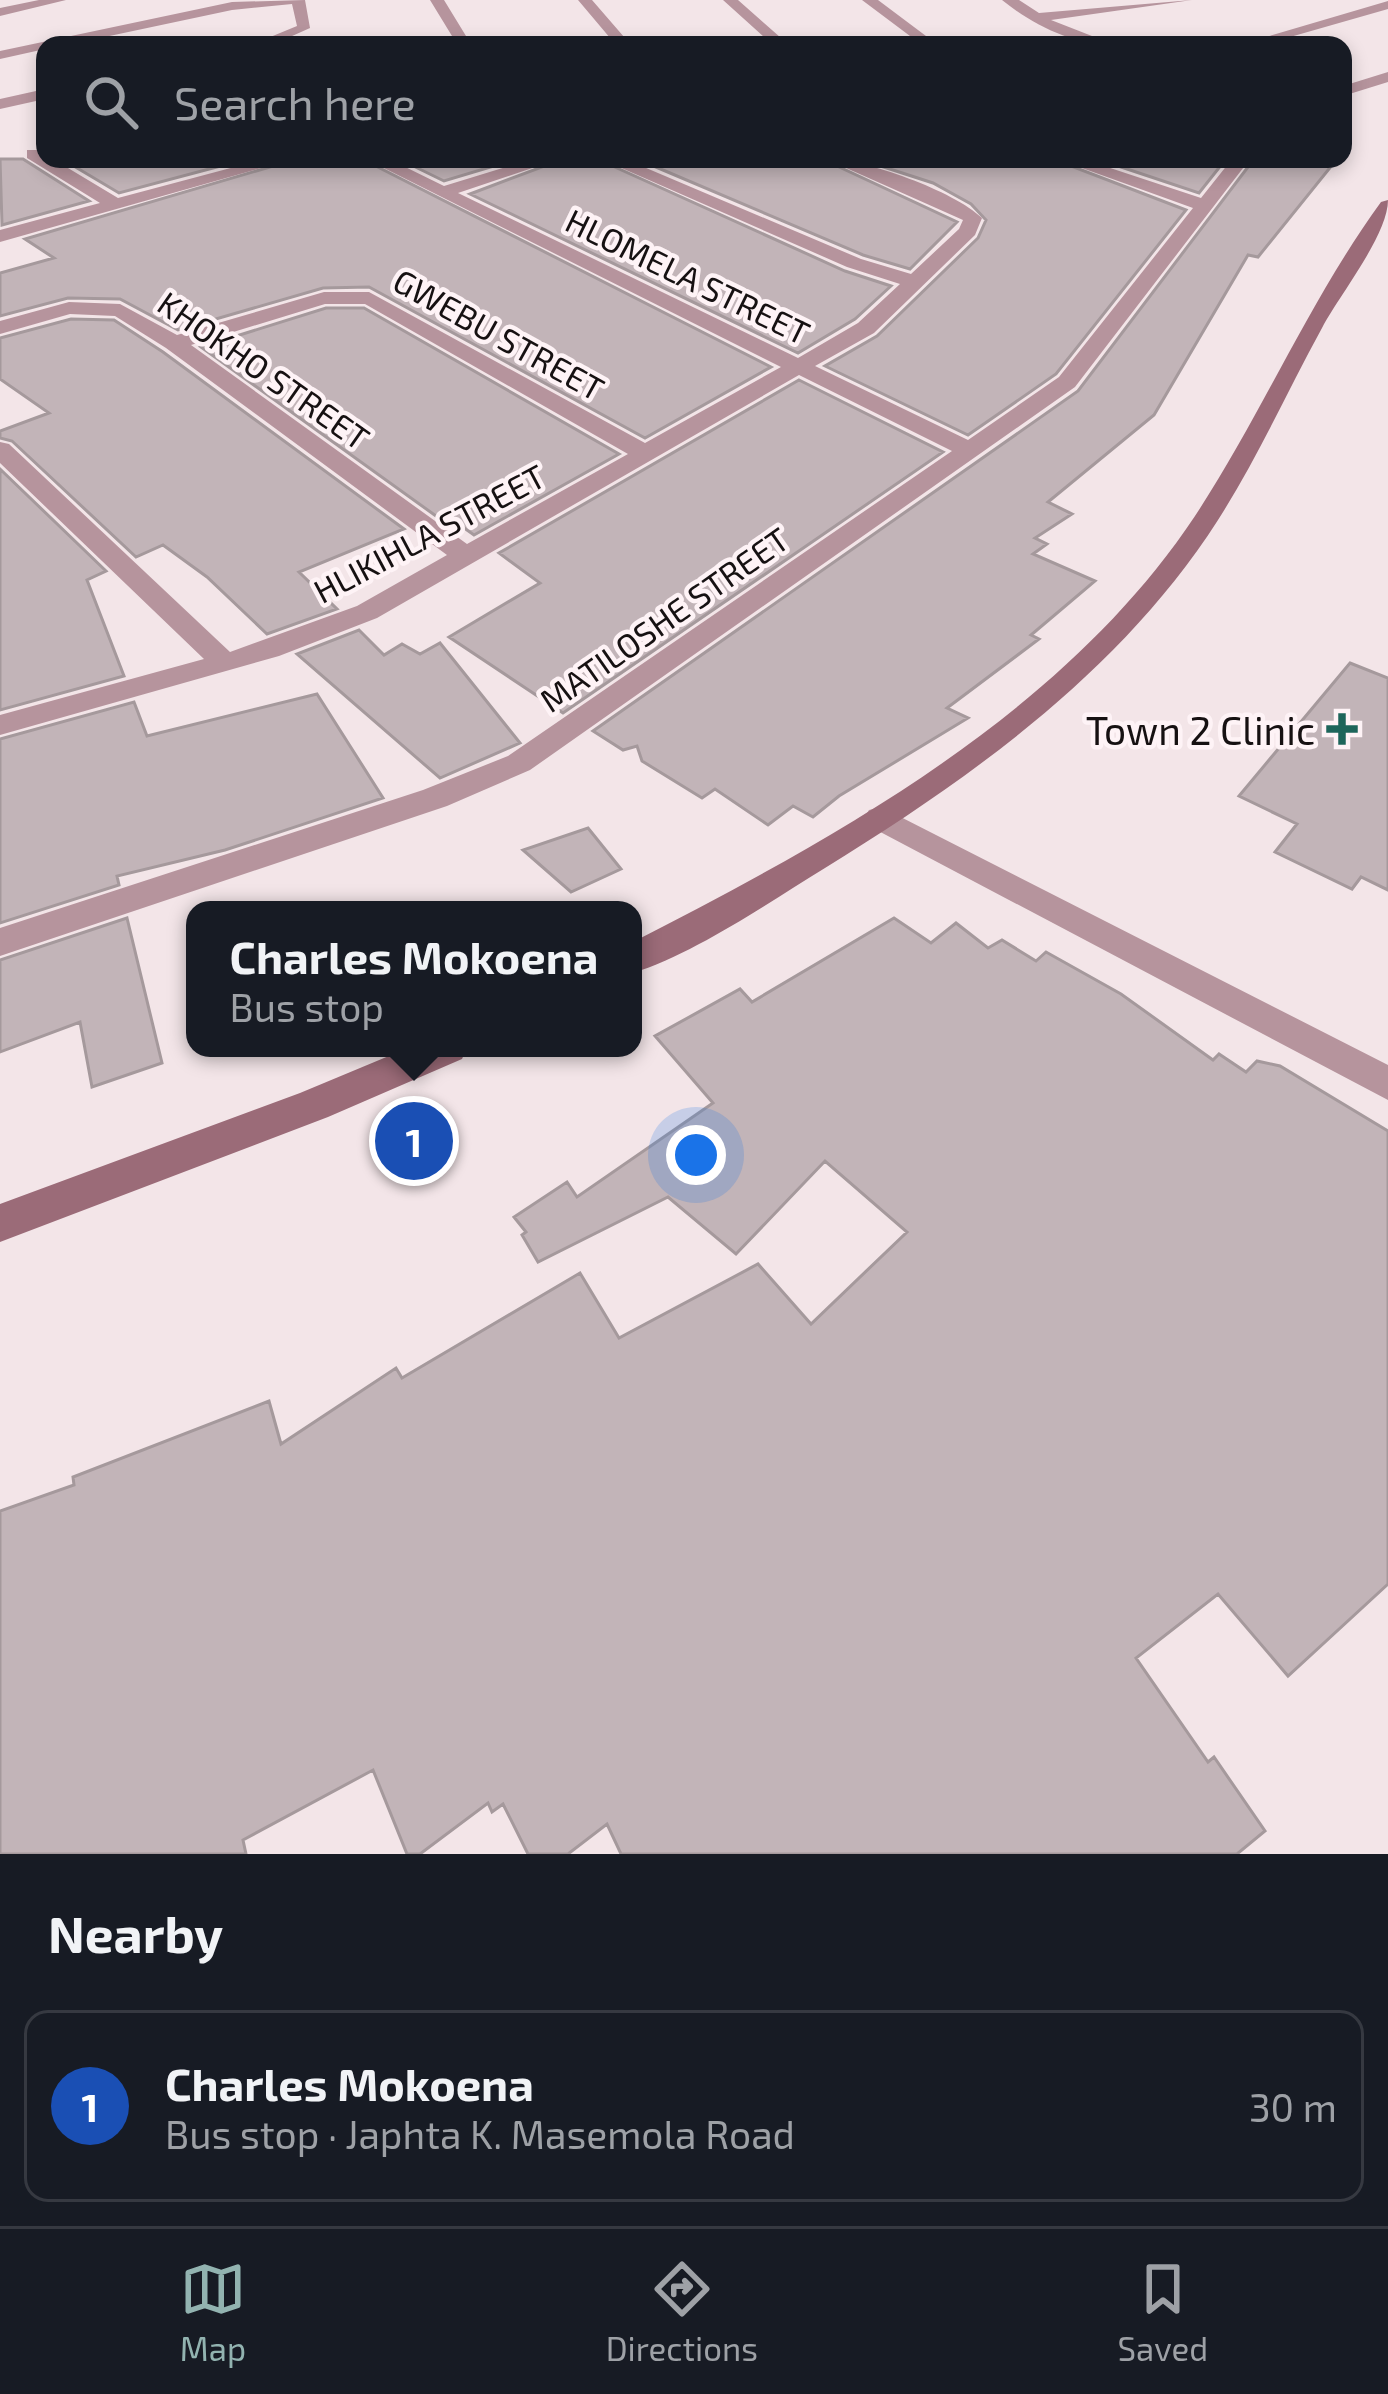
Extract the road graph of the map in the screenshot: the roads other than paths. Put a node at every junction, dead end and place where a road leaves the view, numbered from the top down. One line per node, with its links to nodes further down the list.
1 (59, 0): 10 (street)
2 (296, 0): 12 (street); 13 (street)
3 (436, 0): 14 (street)
4 (585, 0): 15 (street)
5 (869, 0): 17 (street)
6 (1009, 0): 11 (street)
7 (1185, 0): 11 (street)
8 (738, 2): 16 (street)
9 (1388, 5): 19 (street)
10 (0, 12)
11 (1037, 17): 18 (street)
12 (88, 36)
13 (289, 36)
14 (459, 36)
15 (616, 36)
16 (773, 36)
17 (919, 36)
18 (1076, 36)
19 (1278, 36)
20 (36, 47): 21 (street)
21 (0, 55)
22 (1388, 76): 23 (street)
23 (1352, 88)
24 (36, 96): 25 (street)
25 (0, 104)
26 (55, 168): 35 (street)
27 (251, 168): 35 (street)
28 (393, 168): 34 (street, HLOMELA STREET)
29 (521, 168): 34 (street)
30 (631, 168): 39 (street)
31 (858, 168): 39 (street, HLIKIHLA STREET)
32 (1093, 168): 36 (street)
33 (1234, 168): 36 (street, MATILOSHE STREET)
34 (442, 192): 42 (street, HLOMELA STREET)
35 (116, 205): 38 (street)
36 (1203, 205): 44 (street, MATILOSHE STREET)
37 (1388, 206): 49 (main road)
38 (0, 236)
39 (914, 282): 42 (street, HLIKIHLA STREET)
40 (0, 328): 41 (street, KHOKHO STREET)
41 (174, 343): 45 (street, GWEBU STREET); 46 (street, KHOKHO STREET)
42 (798, 367): 44 (street, HLOMELA STREET); 45 (street, HLIKIHLA STREET)
43 (0, 449): 47 (street)
44 (971, 451): 50 (street, MATILOSHE STREET)
45 (648, 455): 46 (street, HLIKIHLA STREET)
46 (468, 558): 47 (street, HLIKIHLA STREET)
47 (223, 661): 48 (street, HLIKIHLA STREET)
48 (0, 725)
49 (881, 818): 51 (main road); 53 (street)
50 (0, 942)
51 (642, 954)
52 (427, 1057): 54 (main road)
53 (1388, 1084)
54 (0, 1222)

